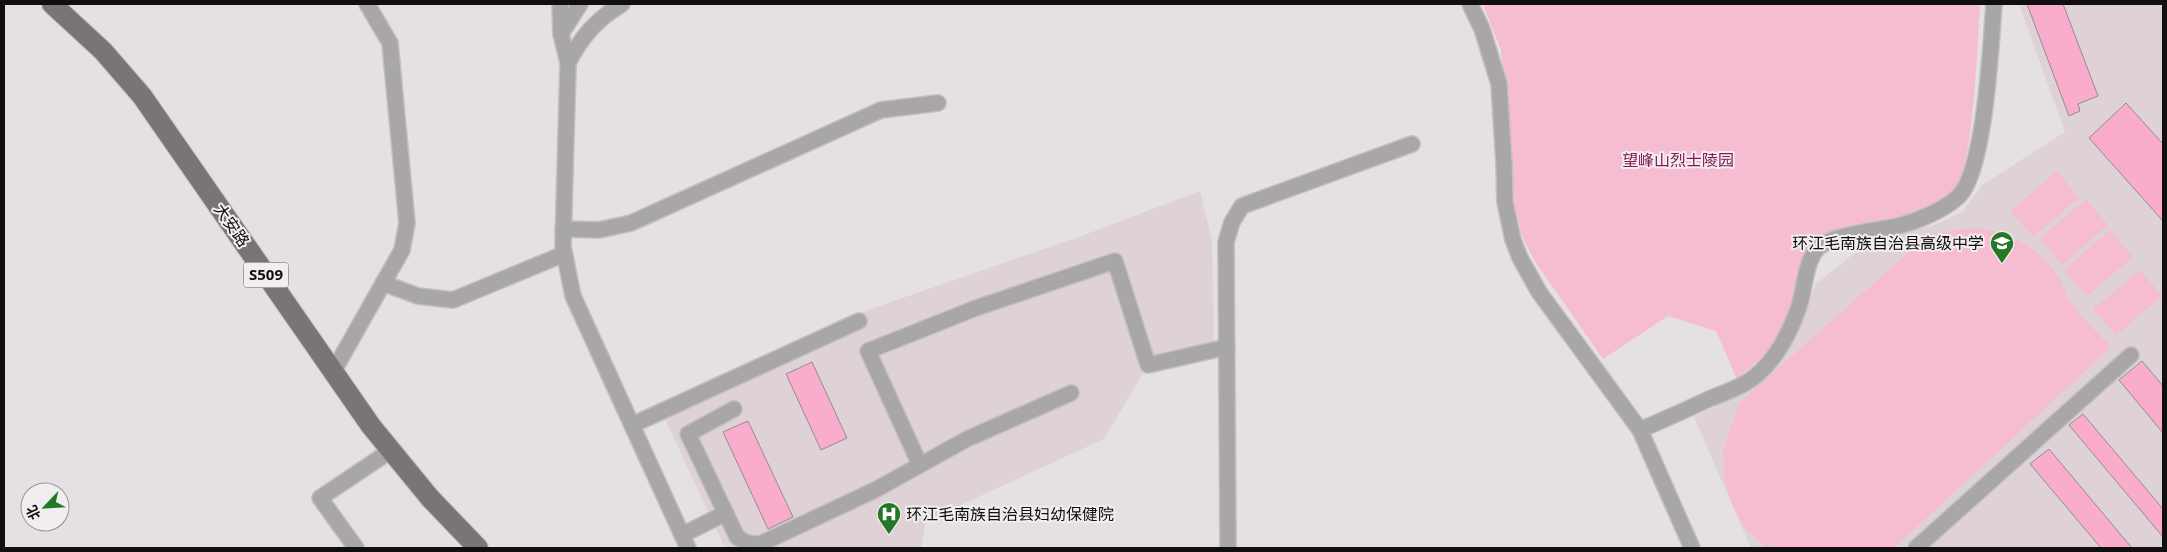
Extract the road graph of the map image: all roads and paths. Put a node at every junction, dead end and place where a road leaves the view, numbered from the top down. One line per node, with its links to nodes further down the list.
1 (52, 4): 18 (main road, 大安路 / S509)
2 (367, 4): 14 (street)
3 (560, 4): 8 (street)
4 (580, 4): 8 (street)
5 (622, 4): 9 (street)
6 (1470, 4): 22 (street)
7 (1994, 4): 22 (street)
8 (561, 34): 9 (street)
9 (568, 63): 12 (street)
10 (938, 103): 12 (street)
11 (1412, 144): 16 (street)
12 (563, 229): 13 (street)
13 (564, 254): 14 (street); 21 (street)
14 (383, 283): 18 (street)
15 (859, 322): 21 (street)
16 (1227, 347): 24 (street); 29 (street)
17 (2131, 355): 31 (street)
18 (333, 372): 23 (main road, 大安路 / S509)
19 (1071, 393): 24 (street)
20 (734, 410): 25 (street)
21 (632, 425): 26 (street)
22 (1640, 430): 30 (street)
23 (390, 451): 27 (street); 28 (main road, 大安路 / S509)
24 (920, 465): 25 (street)
25 (726, 513): 26 (street)
26 (685, 542)
27 (356, 548)
28 (478, 548)
29 (1228, 548)
30 (1692, 548)
31 (1916, 548)

